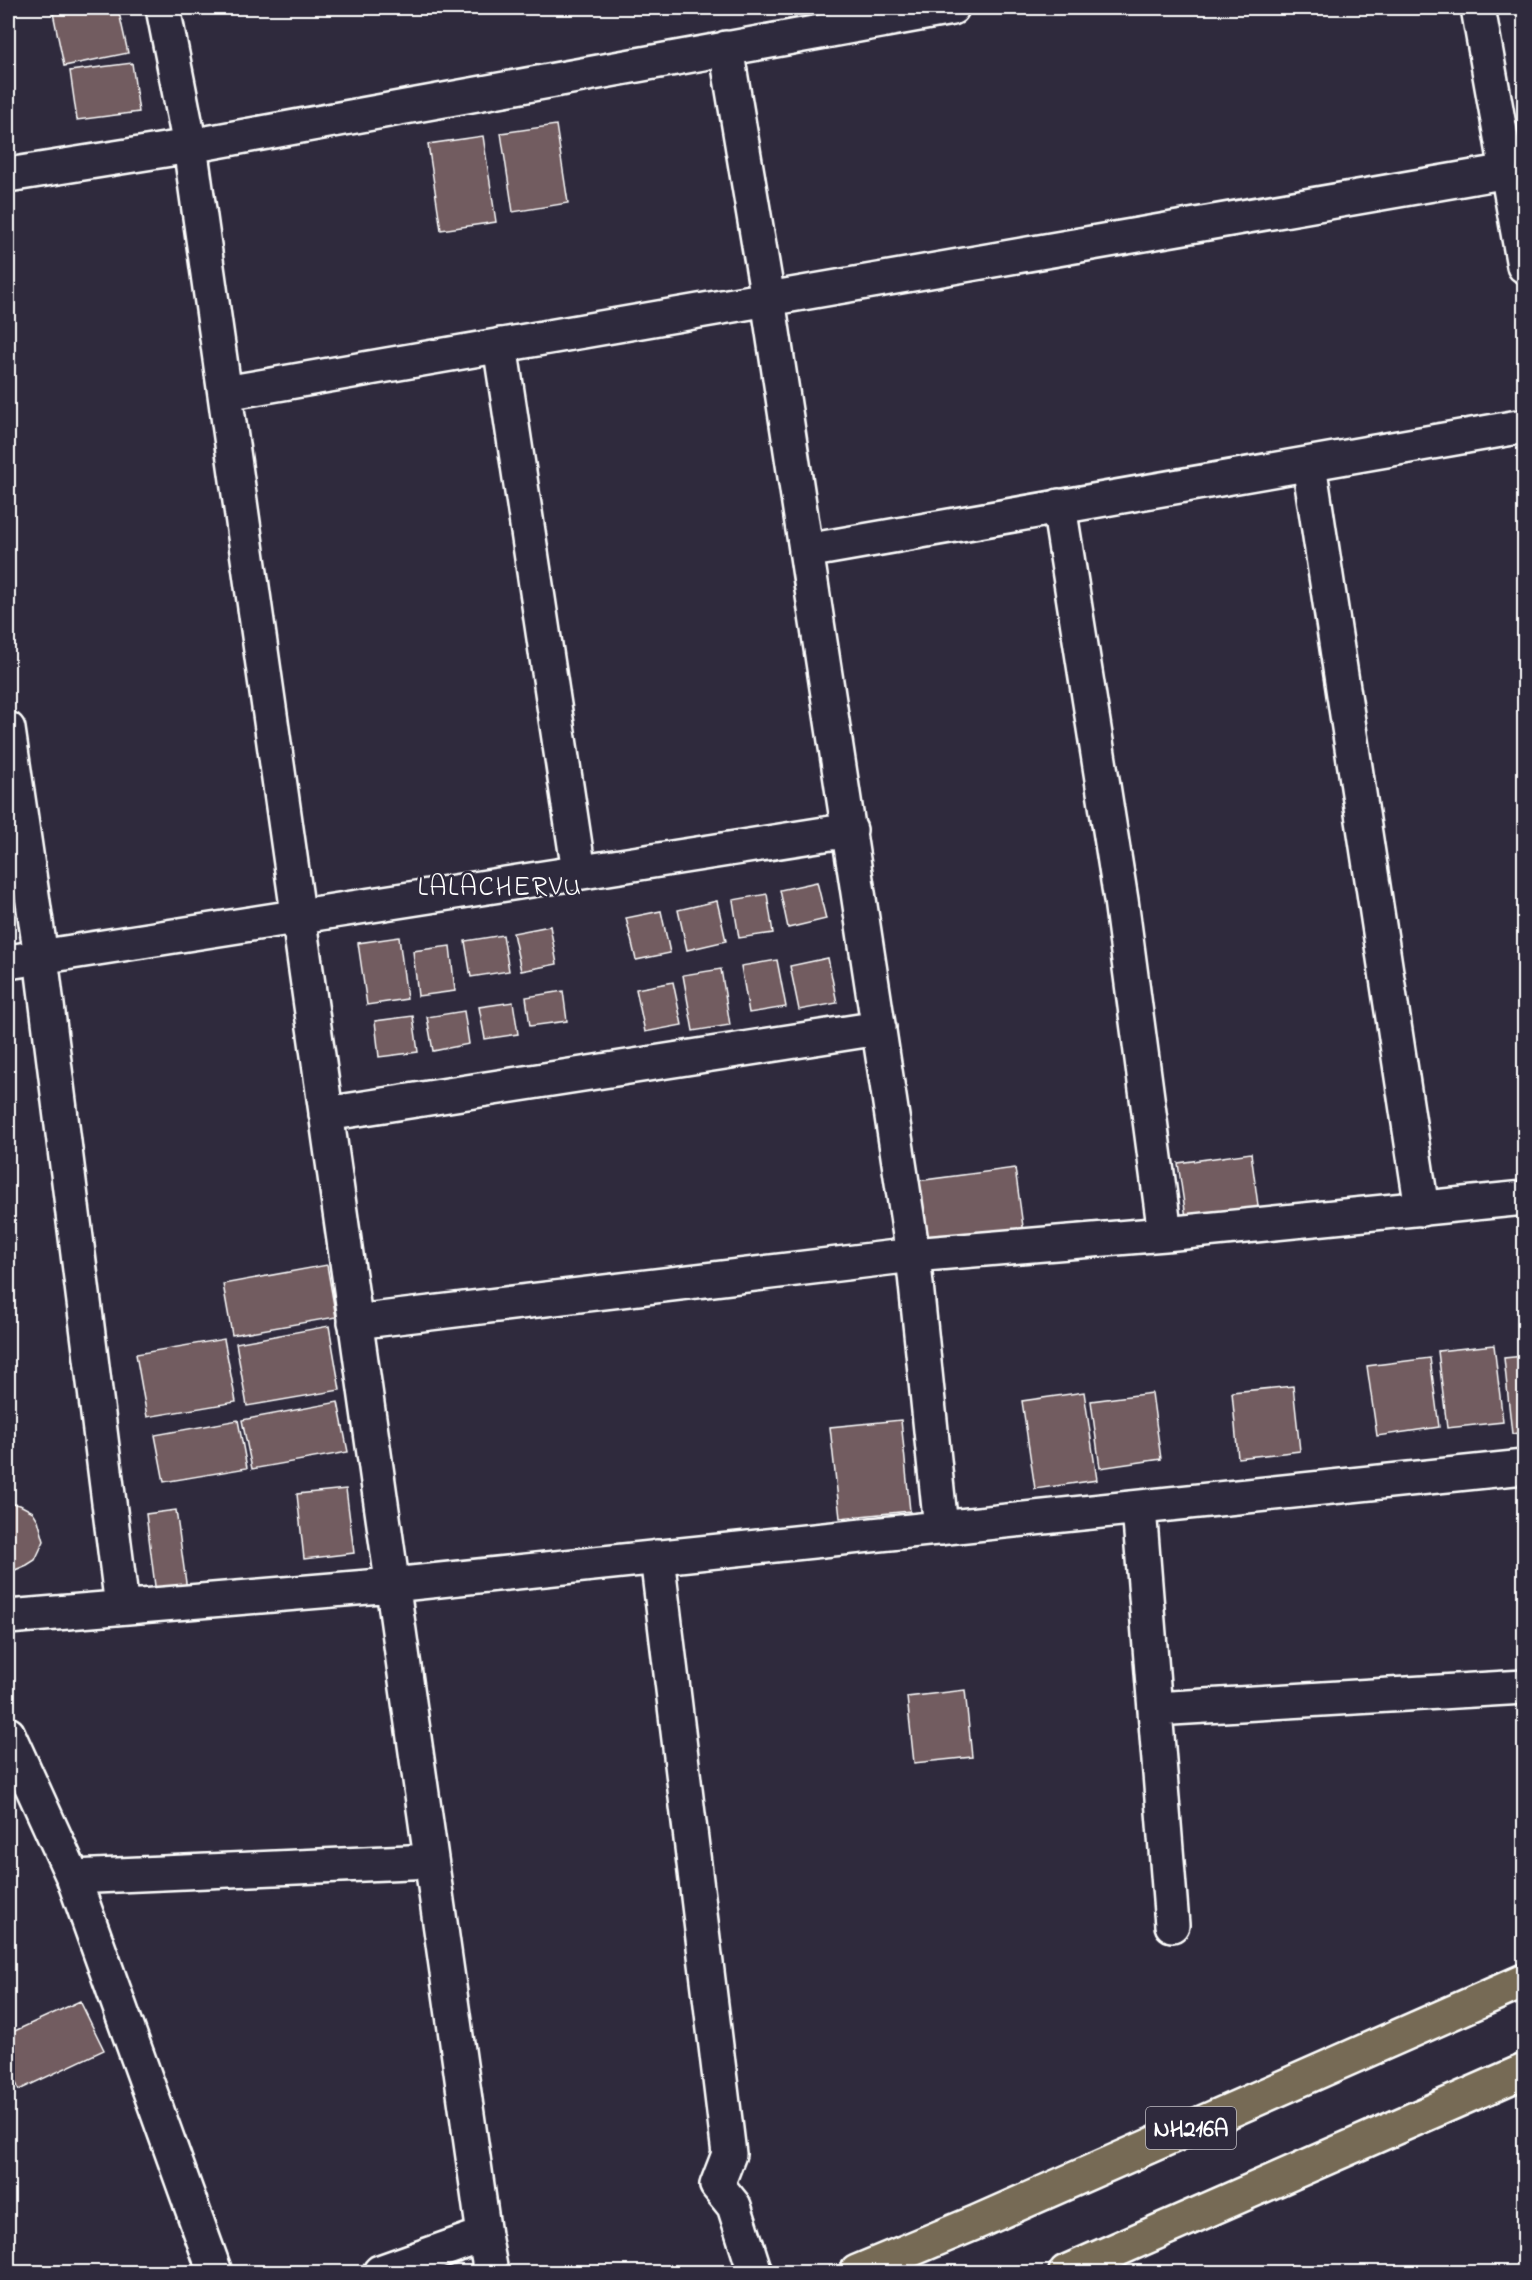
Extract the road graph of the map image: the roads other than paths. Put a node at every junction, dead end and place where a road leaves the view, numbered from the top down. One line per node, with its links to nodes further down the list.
1 (163, 8): 5 (street)
2 (952, 8): 4 (street)
3 (1478, 8): 6 (street)
4 (726, 48): 5 (street); 9 (street)
5 (190, 146): 7 (street); 11 (street)
6 (1508, 171): 8 (street); 9 (street)
7 (8, 175)
8 (1524, 266)
9 (768, 299): 10 (street); 15 (street)
10 (500, 345): 11 (street); 18 (street)
11 (225, 393): 19 (street)
12 (1524, 426): 13 (street)
13 (1309, 464): 14 (street); 25 (street)
14 (1059, 506): 15 (street); 26 (street)
15 (806, 551): 17 (street)
16 (8, 729): 20 (street)
17 (850, 830): 18 (street); 22 (street)
18 (579, 872): 19 (street)
19 (299, 918): 20 (street); 23 (street)
20 (41, 957): 21 (street); 34 (street)
21 (8, 962)
22 (879, 1028): 23 (street); 27 (street)
23 (326, 1114): 28 (street)
24 (1524, 1198): 25 (street)
25 (1422, 1209): 26 (street)
26 (1165, 1234): 27 (street)
27 (914, 1255): 28 (street); 31 (street)
28 (356, 1322): 33 (street)
29 (1524, 1467): 30 (street)
30 (1139, 1508): 31 (street); 37 (street)
31 (941, 1528): 32 (street)
32 (657, 1557): 33 (street); 48 (street)
33 (392, 1585): 34 (street); 39 (street)
34 (122, 1607): 35 (street)
35 (8, 1617)
36 (1524, 1687): 37 (street)
37 (1155, 1709): 41 (street)
38 (8, 1734): 40 (street)
39 (431, 1861): 40 (street); 44 (street)
40 (74, 1877): 45 (street)
41 (1172, 1925)
42 (1524, 1981): 49 (highway, NH216A)
43 (1524, 2071): 50 (highway)
44 (484, 2235): 46 (street); 47 (street)
45 (215, 2272)
46 (380, 2272)
47 (491, 2272)
48 (755, 2272)
49 (857, 2272)
50 (1066, 2272)

